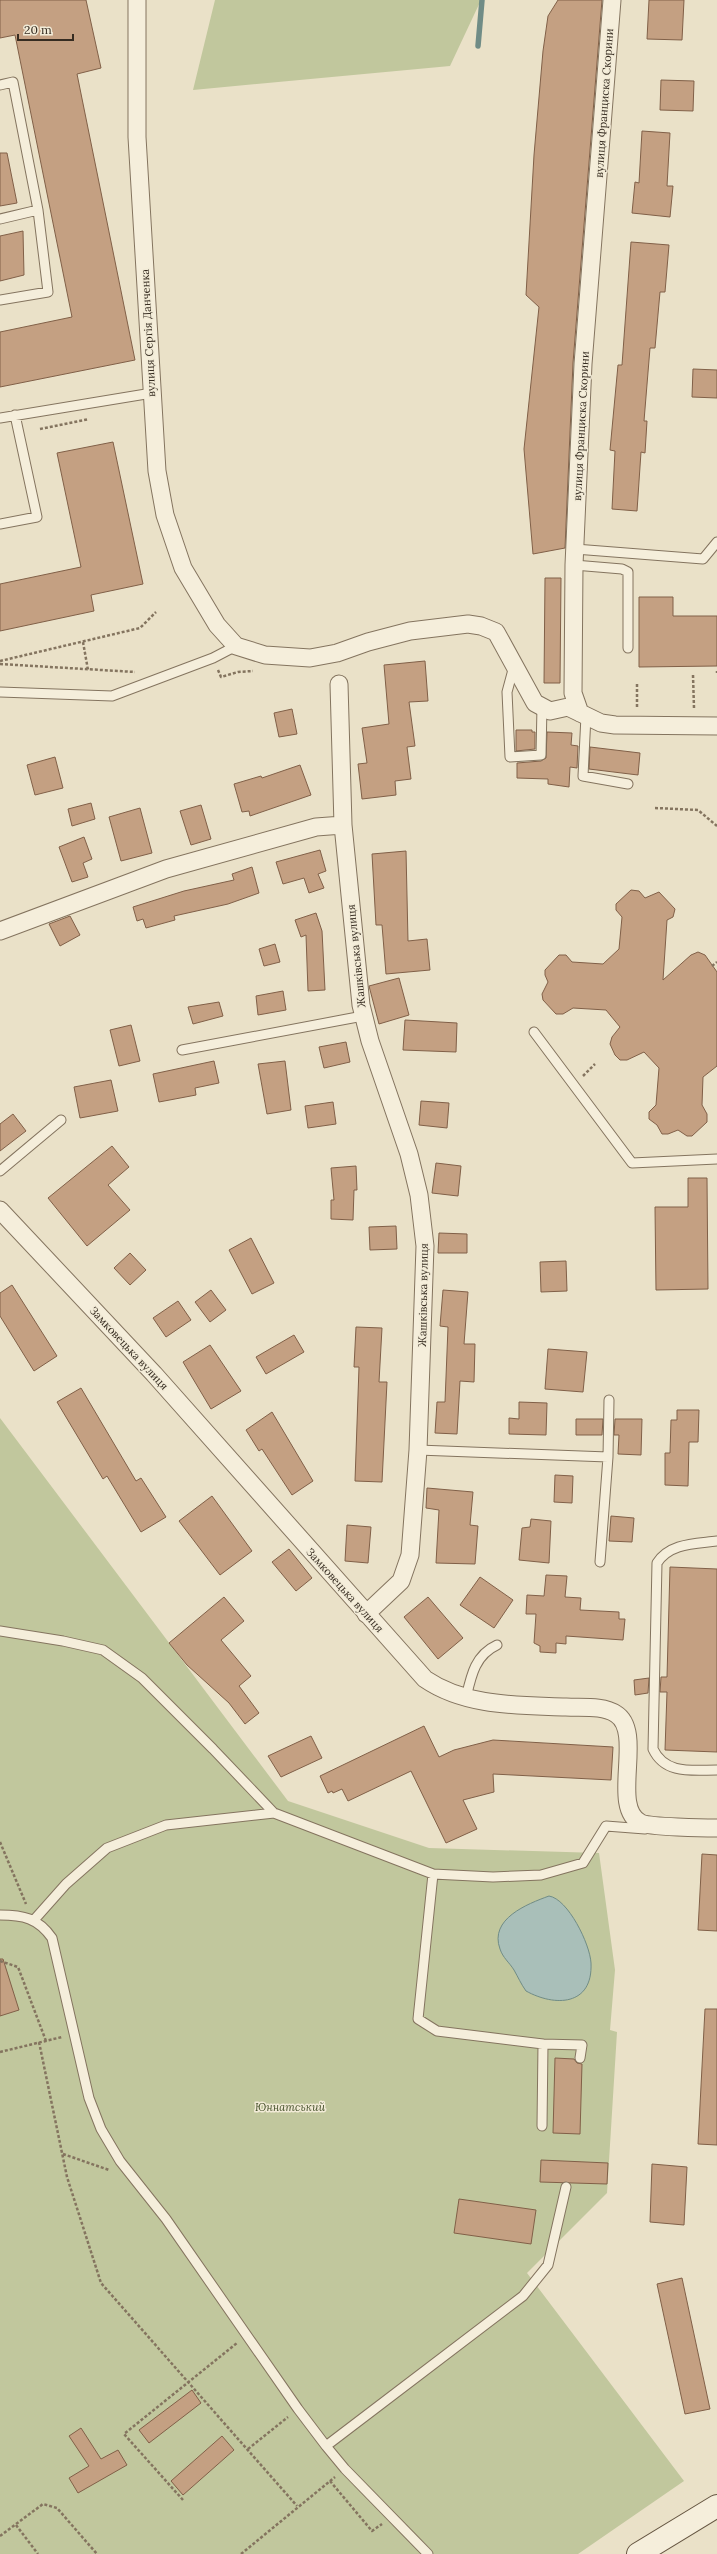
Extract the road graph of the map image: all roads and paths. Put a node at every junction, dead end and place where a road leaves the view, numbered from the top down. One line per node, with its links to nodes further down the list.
1 (137, 0): 7 (street, вулиця Сергія Данченка)
2 (612, 0): 14 (street, вулиця Франциска Скорини)
3 (0, 85): 4 (lane)
4 (38, 210): 5 (lane); 6 (lane)
5 (0, 219)
6 (0, 300)
7 (152, 393): 8 (lane); 17 (street, вулиця Сергія Данченка)
8 (15, 415): 9 (lane); 12 (lane)
9 (0, 418)
10 (92, 418): 11 (path)
11 (40, 429)
12 (0, 524)
13 (717, 542): 14 (lane)
14 (575, 557): 18 (lane); 31 (street, вулиця Франциска Скорини)
15 (156, 612): 16 (path)
16 (83, 642): 19 (path); 22 (path)
17 (236, 646): 20 (street); 27 (lane)
18 (628, 648)
19 (0, 661)
20 (514, 663): 28 (street); 28 (lane)
21 (0, 664): 22 (path)
22 (88, 670): 23 (path)
23 (142, 672)
24 (693, 674): 30 (path)
25 (339, 684): 35 (street, Жашківська вулиця)
26 (637, 684): 29 (path)
27 (0, 692)
28 (542, 706): 31 (street)
29 (637, 710)
30 (694, 713)
31 (583, 714): 32 (street); 33 (lane)
32 (717, 726)
33 (628, 784)
34 (655, 808): 36 (path)
35 (343, 825): 37 (street); 40 (street, Жашківська вулиця)
36 (717, 826)
37 (0, 932)
38 (717, 962): 39 (path)
39 (712, 966)
40 (363, 1016): 42 (lane); 48 (street, Жашківська вулиця)
41 (534, 1032): 44 (lane)
42 (182, 1050)
43 (61, 1120): 45 (lane)
44 (717, 1159)
45 (0, 1171)
46 (0, 1210): 52 (street, Замковецька вулиця)
47 (609, 1400): 49 (lane)
48 (418, 1450): 49 (lane); 52 (street, Жашківська вулиця)
49 (608, 1457): 51 (lane)
50 (717, 1541): 56 (lane)
51 (600, 1562)
52 (366, 1614): 55 (street, Замковецька вулиця)
53 (0, 1631): 57 (lane)
54 (497, 1645): 55 (lane)
55 (466, 1698): 58 (street, Замковецька вулиця)
56 (717, 1770)
57 (274, 1813): 60 (lane); 62 (lane)
58 (709, 1828): 60 (lane)
59 (0, 1842): 62 (path)
60 (433, 1874): 65 (lane)
61 (0, 1915): 62 (lane)
62 (34, 1920): 70 (lane)
63 (0, 1962): 64 (path)
64 (39, 2042): 66 (path); 69 (path)
65 (543, 2044): 67 (lane); 68 (lane)
66 (0, 2052)
67 (580, 2058)
68 (542, 2126)
69 (62, 2153): 70 (path); 73 (path)
70 (131, 2177): 72 (lane)
71 (566, 2187): 75 (lane)
72 (246, 2335): 73 (path); 74 (lane)
73 (190, 2381): 76 (path); 79 (path)
74 (298, 2409): 75 (lane); 76 (path)
75 (326, 2446): 77 (lane)
76 (248, 2449): 80 (path)
77 (345, 2469): 78 (path); 82 (lane)
78 (330, 2480): 80 (path); 82 (path)
79 (183, 2500)
80 (297, 2506): 87 (path)
81 (717, 2506): 89 (main road)
82 (392, 2516): 88 (lane)
83 (16, 2525): 84 (path); 85 (path); 86 (path)
84 (0, 2536)
85 (38, 2554)
86 (97, 2554)
87 (241, 2554)
88 (428, 2554)
89 (638, 2554)

